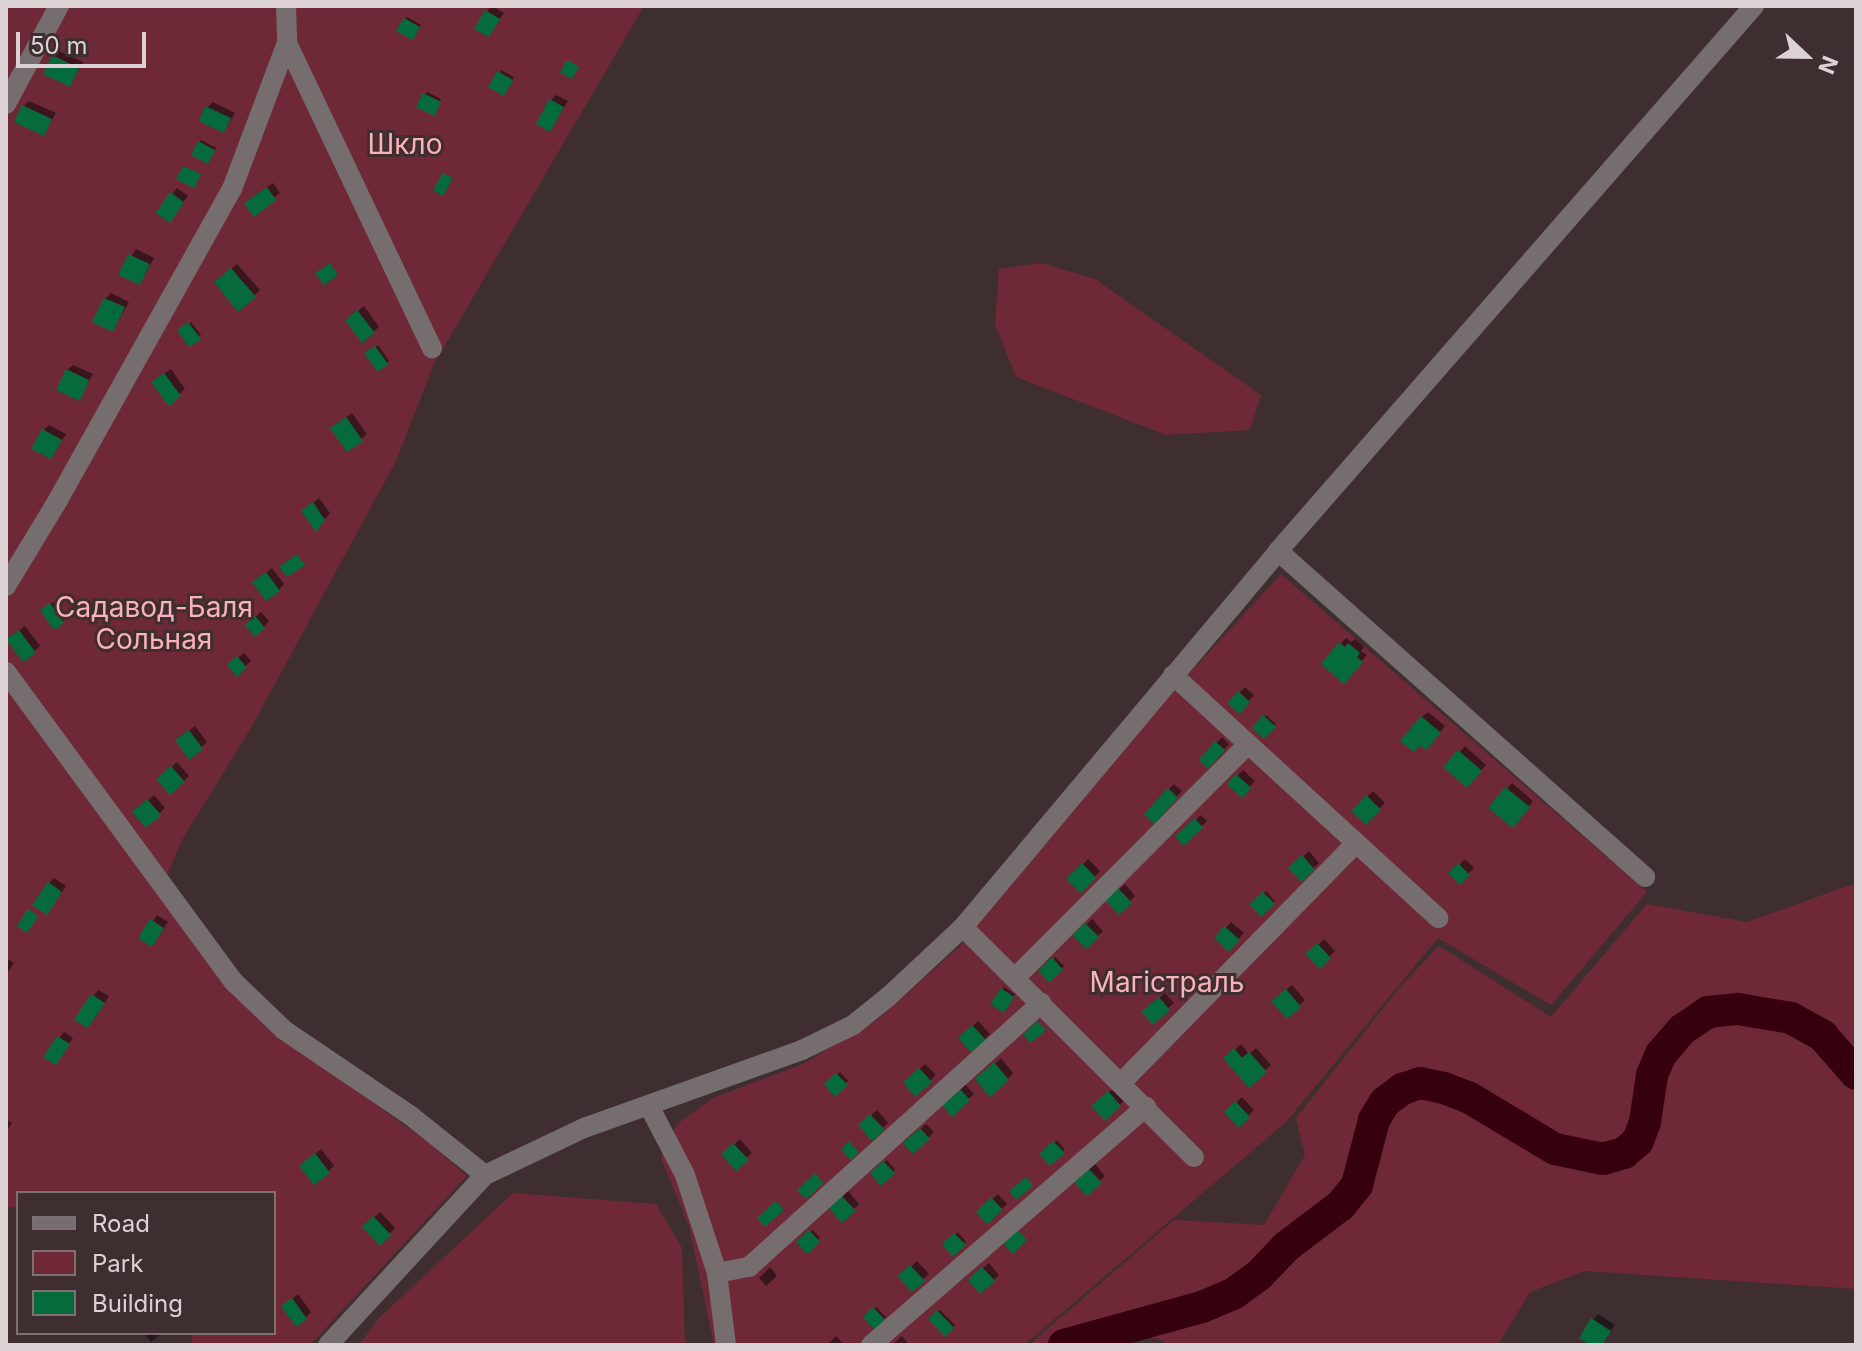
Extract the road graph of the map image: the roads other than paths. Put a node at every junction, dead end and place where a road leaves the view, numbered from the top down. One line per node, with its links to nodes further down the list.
1 (59, 6): 5 (street)
2 (286, 6): 4 (street)
3 (1754, 6): 7 (street)
4 (287, 43): 6 (street); 8 (street)
5 (6, 104)
6 (432, 348)
7 (1278, 551): 10 (street); 13 (street)
8 (6, 586)
9 (6, 672): 22 (street)
10 (1173, 675): 11 (street); 15 (street)
11 (1248, 744): 12 (street); 16 (street)
12 (1356, 843): 14 (street); 18 (street)
13 (1645, 877)
14 (1438, 918)
15 (963, 927): 16 (street); 19 (street)
16 (1015, 978): 17 (street)
17 (1041, 1003): 18 (street); 23 (street)
18 (1121, 1083): 20 (street)
19 (649, 1106): 22 (street); 23 (street)
20 (1146, 1107): 21 (street); 26 (street)
21 (1194, 1157)
22 (485, 1175): 24 (street)
23 (717, 1273): 25 (street)
24 (328, 1345)
25 (726, 1345)
26 (871, 1345)

